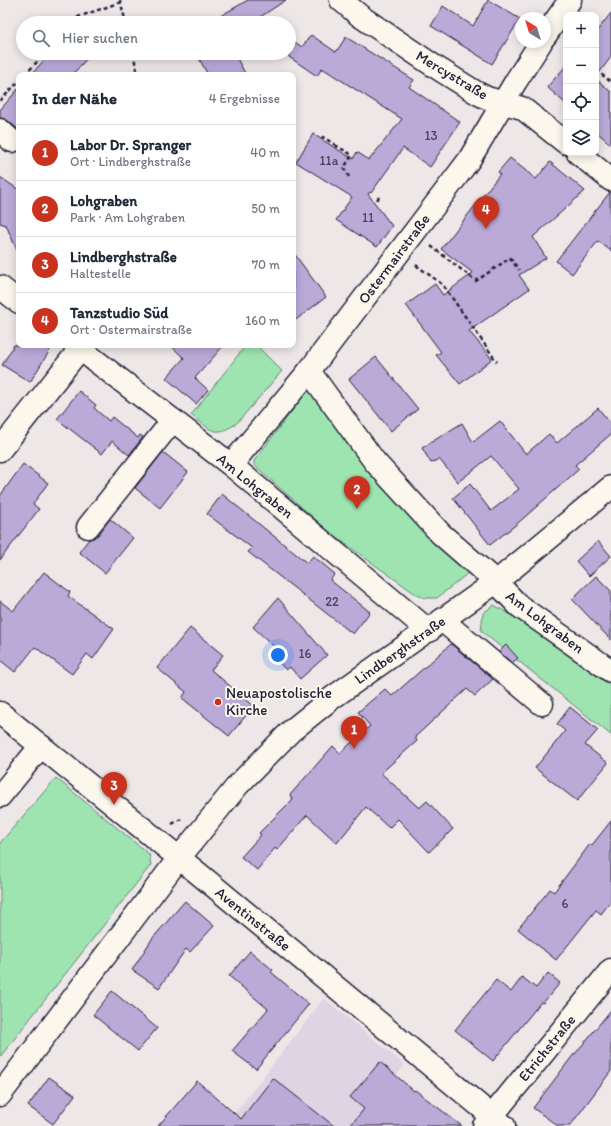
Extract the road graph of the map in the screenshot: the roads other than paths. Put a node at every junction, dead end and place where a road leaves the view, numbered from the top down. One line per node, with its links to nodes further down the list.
1 (341, 0): 5 (street, Mercystraße)
2 (570, 0): 3 (street)
3 (551, 27)
4 (537, 48): 5 (street, Ostermairstraße)
5 (503, 102): 6 (street, Mercystraße); 13 (street, Ostermairstraße)
6 (563, 141)
7 (582, 156): 8 (street)
8 (611, 180)
9 (0, 287): 10 (street)
10 (16, 300)
11 (77, 348): 15 (street)
12 (82, 348): 14 (street, Am Lohgraben)
13 (309, 371): 16 (street, Ostermairstraße); 19 (street, Am Lohgraben)
14 (173, 420): 16 (street, Am Lohgraben); 18 (street)
15 (0, 450)
16 (231, 465): 20 (street, Am Lohgraben)
17 (611, 487): 19 (street, Lindberghstraße)
18 (88, 527)
19 (496, 582): 20 (street, Lindberghstraße); 21 (street, Am Lohgraben)
20 (436, 626): 22 (street, Am Lohgraben); 26 (street, Lindberghstraße)
21 (611, 671)
22 (542, 704)
23 (0, 713): 24 (street, Aventinstraße)
24 (41, 746): 25 (street); 26 (street, Aventinstraße)
25 (0, 796)
26 (179, 858): 28 (street, Lindberghstraße); 29 (street, Aventinstraße)
27 (611, 970): 29 (street, Etrichstraße)
28 (3, 1086)
29 (493, 1122)

